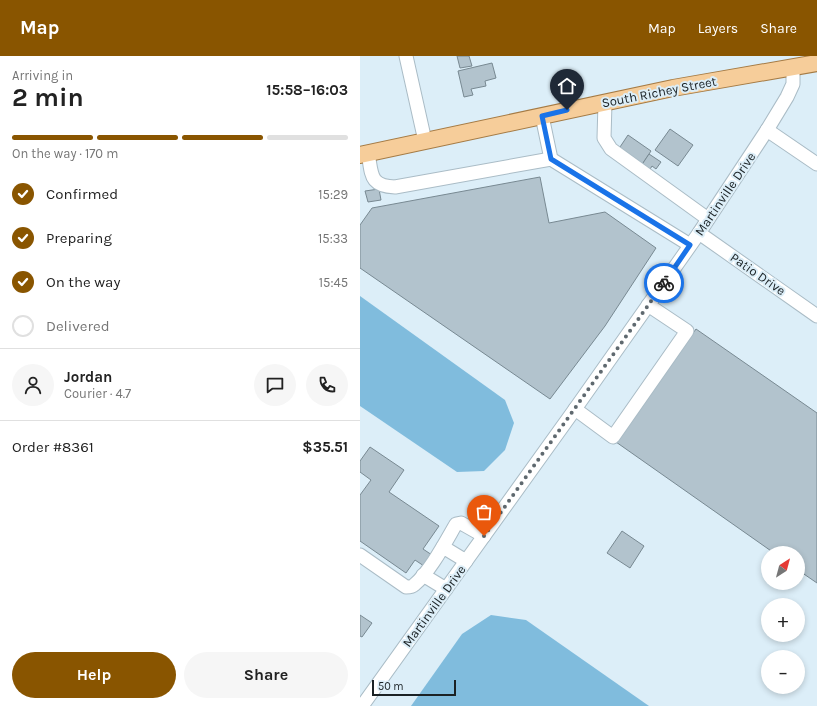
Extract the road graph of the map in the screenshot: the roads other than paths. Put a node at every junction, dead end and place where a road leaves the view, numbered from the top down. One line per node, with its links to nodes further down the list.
1 (406, 56): 7 (street)
2 (817, 63): 3 (main road, South Richey Street)
3 (794, 67): 4 (main road, South Richey Street); 6 (street, Martinville Drive)
4 (605, 103): 5 (main road, South Richey Street); 11 (street)
5 (542, 116): 7 (main road, South Richey Street); 9 (street)
6 (768, 130): 10 (street); 11 (street, Martinville Drive)
7 (424, 141): 8 (main road, South Richey Street)
8 (364, 154): 9 (street)
9 (551, 159): 13 (street)
10 (817, 164)
11 (708, 219): 12 (street, Martinville Drive)
12 (699, 233): 13 (street, Martinville Drive); 15 (street, Patio Drive)
13 (690, 245): 14 (street, Martinville Drive)
14 (648, 305): 16 (street, Martinville Drive); 16 (street)
15 (817, 316)
16 (575, 409): 17 (street, Martinville Drive)
17 (484, 536): 18 (street); 20 (street, Martinville Drive)
18 (443, 547): 20 (street); 21 (street)
19 (360, 555): 21 (street)
20 (466, 561): 22 (street, Martinville Drive)
21 (423, 575): 22 (street)
22 (446, 589): 23 (street, Martinville Drive)
23 (362, 706)

